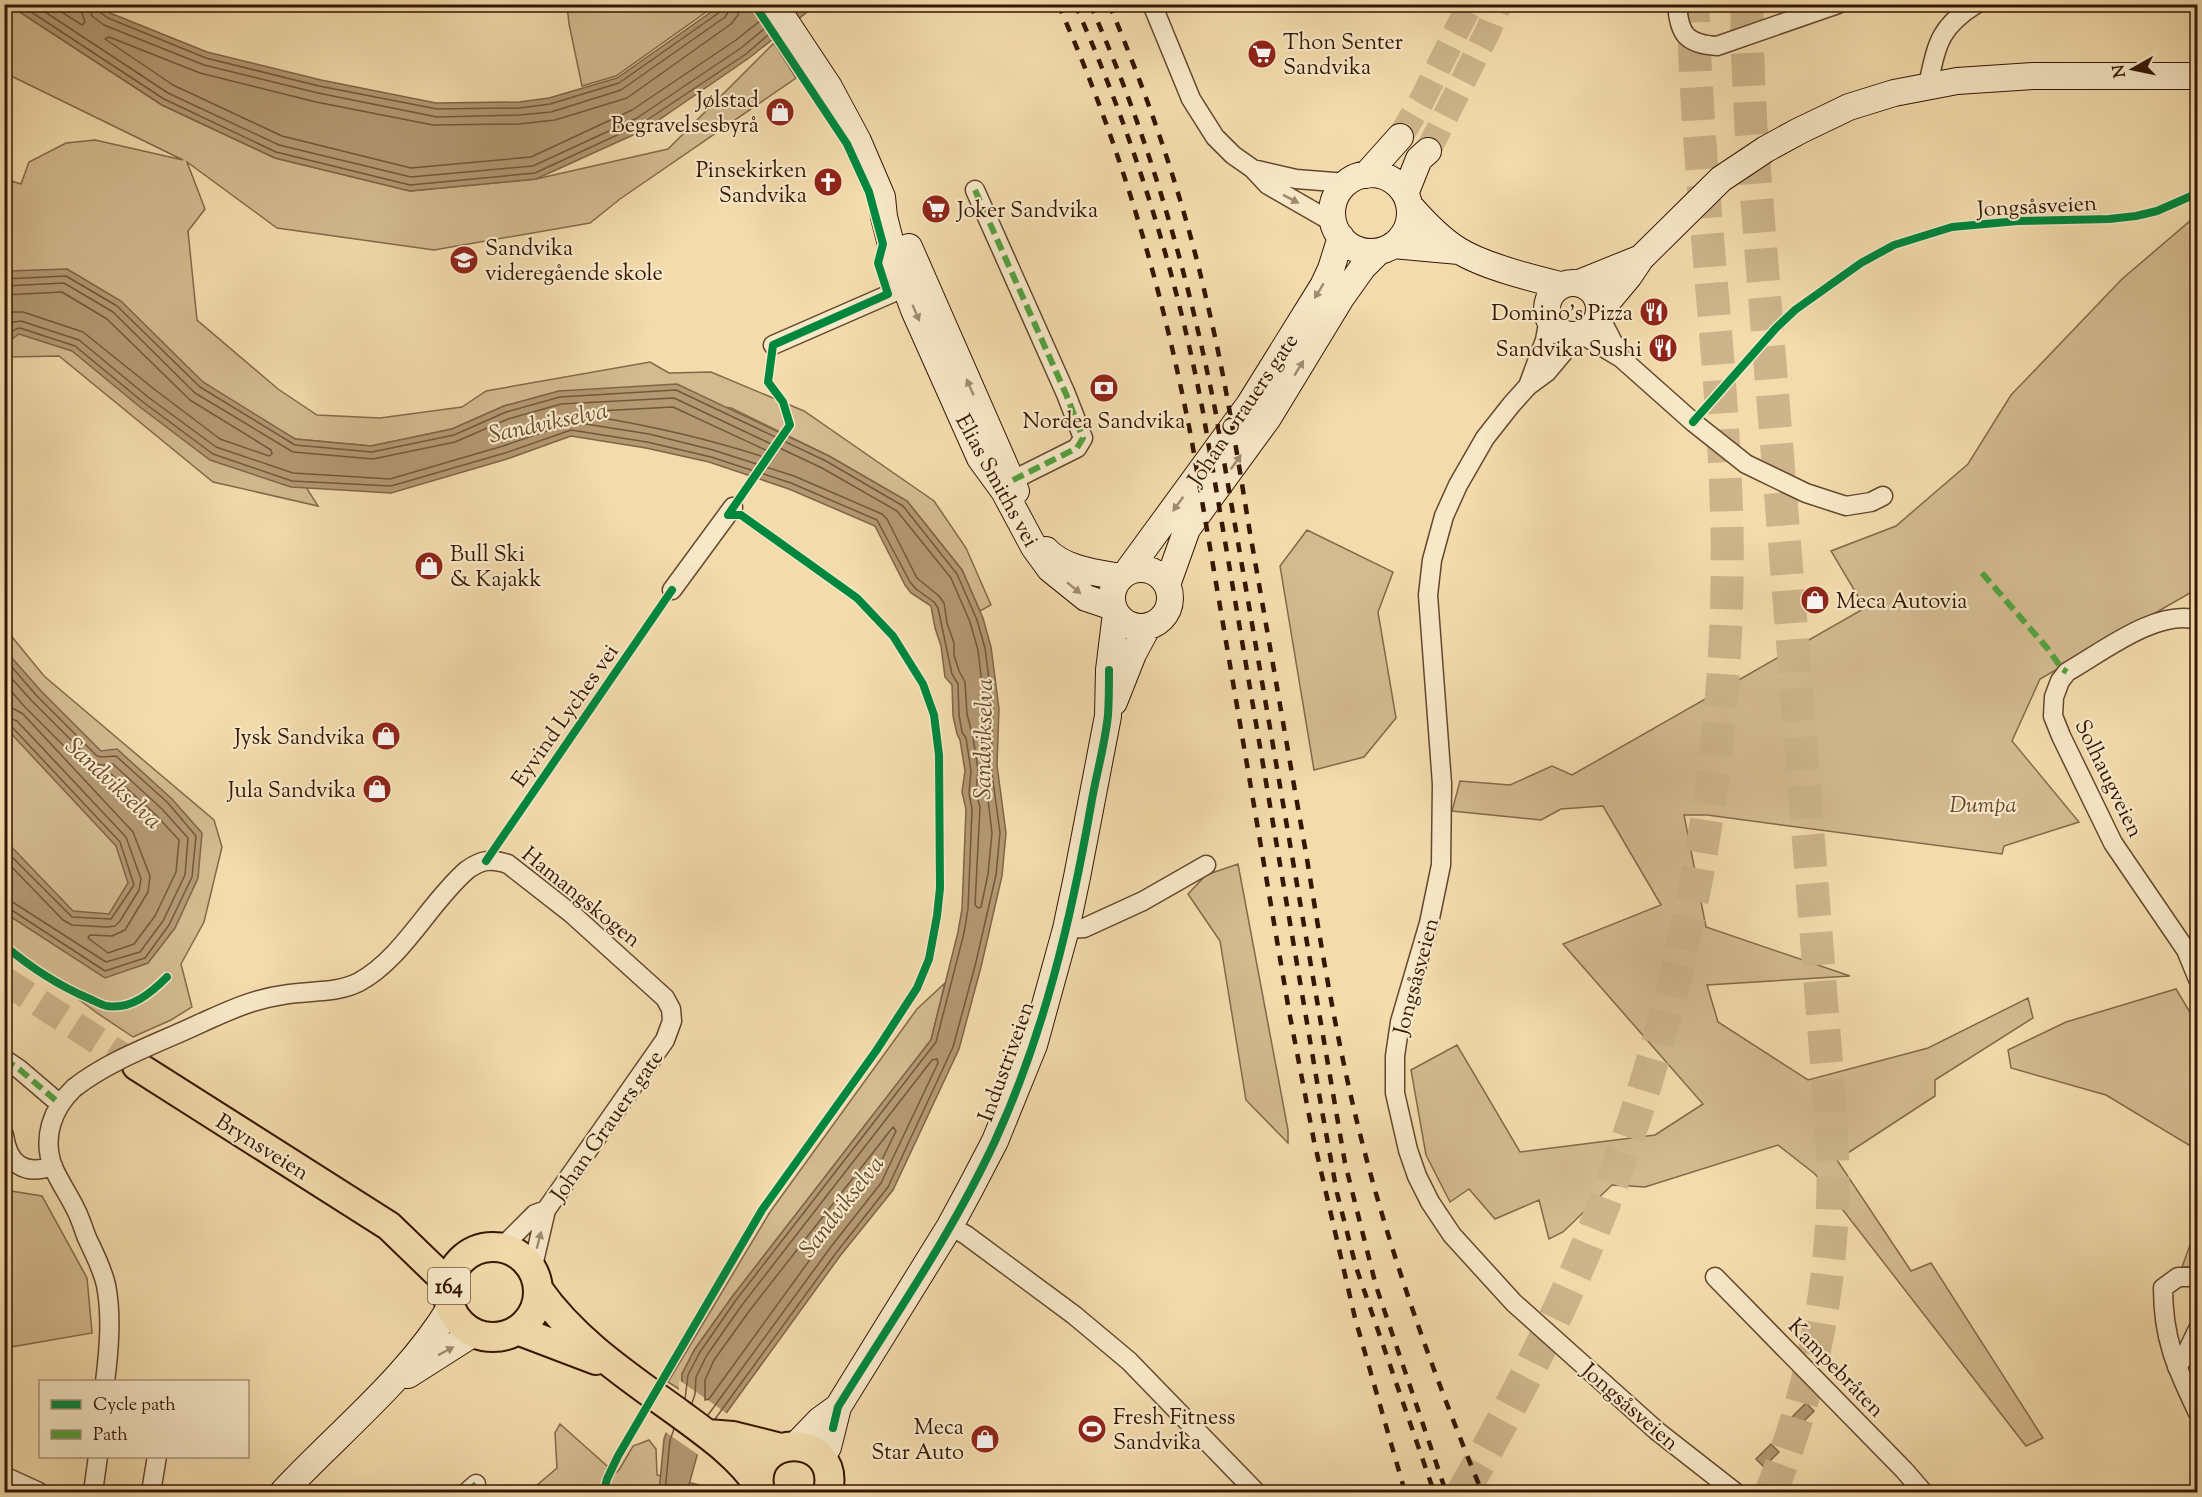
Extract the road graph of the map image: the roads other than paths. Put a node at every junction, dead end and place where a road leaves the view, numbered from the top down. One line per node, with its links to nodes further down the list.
1 (774, 4): 19 (main road, Elias Smiths vei)
2 (1152, 4): 10 (street)
3 (1677, 4): 4 (street)
4 (1838, 4)
5 (1976, 4): 7 (street)
6 (2198, 76): 7 (main road)
7 (1928, 85): 17 (main road)
8 (1400, 137): 11 (main road)
9 (1428, 151): 13 (main road)
10 (1253, 169): 11 (street); 14 (street, one-way to 14)
11 (1357, 179): 13 (main road); 14 (main road)
12 (975, 190): 27 (street, Elias Smiths vei)
13 (1407, 200): 15 (main road); 16 (main road)
14 (1337, 230): 15 (main road); 30 (main road, Johan Grauers gate, one-way to 30)
15 (1386, 249): 16 (main road); 31 (main road, Johan Grauers gate, one-way to 15)
16 (1459, 251): 18 (main road)
17 (1641, 258): 20 (main road); 21 (main road)
18 (1508, 271): 20 (main road); 22 (main road)
19 (914, 284): 24 (street); 27 (main road, Elias Smiths vei, one-way to 19); 33 (main road, Elias Smiths vei, one-way to 33)
20 (1570, 284): 21 (main road); 22 (main road)
21 (1599, 314): 23 (main road); 25 (street)
22 (1548, 317): 23 (main road); 26 (street, Jongsåsveien)
23 (1580, 334): 25 (street); 26 (street, Jongsåsveien)
24 (773, 345)
25 (1621, 358): 28 (street)
26 (1528, 387): 76 (street, Jongsåsveien)
27 (1011, 480): 30 (main road, Elias Smiths vei)
28 (1883, 496)
29 (731, 511): 32 (street)
30 (1124, 575): 31 (main road); 33 (main road)
31 (1167, 585): 35 (main road)
32 (672, 590)
33 (1115, 610): 35 (main road); 36 (main road, Industriveien)
34 (2198, 620): 39 (street, Solhaugveien)
35 (1148, 626): 36 (main road, Industriveien)
36 (1108, 716): 38 (main road, Industriveien)
37 (1206, 865): 38 (street)
38 (1066, 929): 49 (main road, Industriveien)
39 (2192, 948): 40 (street, Solhaugveien)
40 (2198, 979)
41 (665, 1040): 44 (street, Hamangskogen, bridge); 47 (street, Johan Grauers gate)
42 (4, 1059): 44 (street)
43 (137, 1066): 48 (main road, Brynsveien / 164)
44 (60, 1104): 46 (street, Hamangskogen)
45 (4, 1135): 46 (street)
46 (53, 1166): 61 (street, Hamangskogen)
47 (546, 1210): 50 (street, Johan Grauers gate); 53 (street, Johan Grauers gate, one-way to 47)
48 (389, 1226): 51 (main road, Brynsveien / 164); 55 (main road, Brynsveien / 164)
49 (950, 1226): 63 (main road, Industriveien); 75 (street)
50 (501, 1248): 51 (main road, 164); 53 (main road)
51 (472, 1253): 55 (main road, 164)
52 (1715, 1276): 77 (street, Kampebråten)
53 (535, 1280): 57 (main road); 60 (main road)
54 (2198, 1280): 59 (street)
55 (450, 1295): 58 (main road, 164); 62 (main road)
56 (2198, 1329): 59 (street)
57 (517, 1330): 58 (main road, 164); 60 (main road)
58 (474, 1333): 62 (main road, one-way to 58)
59 (2177, 1366): 64 (street)
60 (622, 1372): 68 (main road)
61 (105, 1380)
62 (383, 1392): 73 (main road)
63 (838, 1407): 67 (main road, Industriveien); 68 (main road, Industriveien)
64 (2198, 1413)
65 (98, 1458): 71 (street)
66 (157, 1458): 72 (street)
67 (821, 1458): 68 (main road); 74 (main road)
68 (766, 1464)
69 (4, 1476): 70 (street)
70 (39, 1492)
71 (93, 1492)
72 (151, 1492)
73 (284, 1492)
74 (828, 1492)
75 (1256, 1492)
76 (1735, 1492)
77 (1923, 1492)

